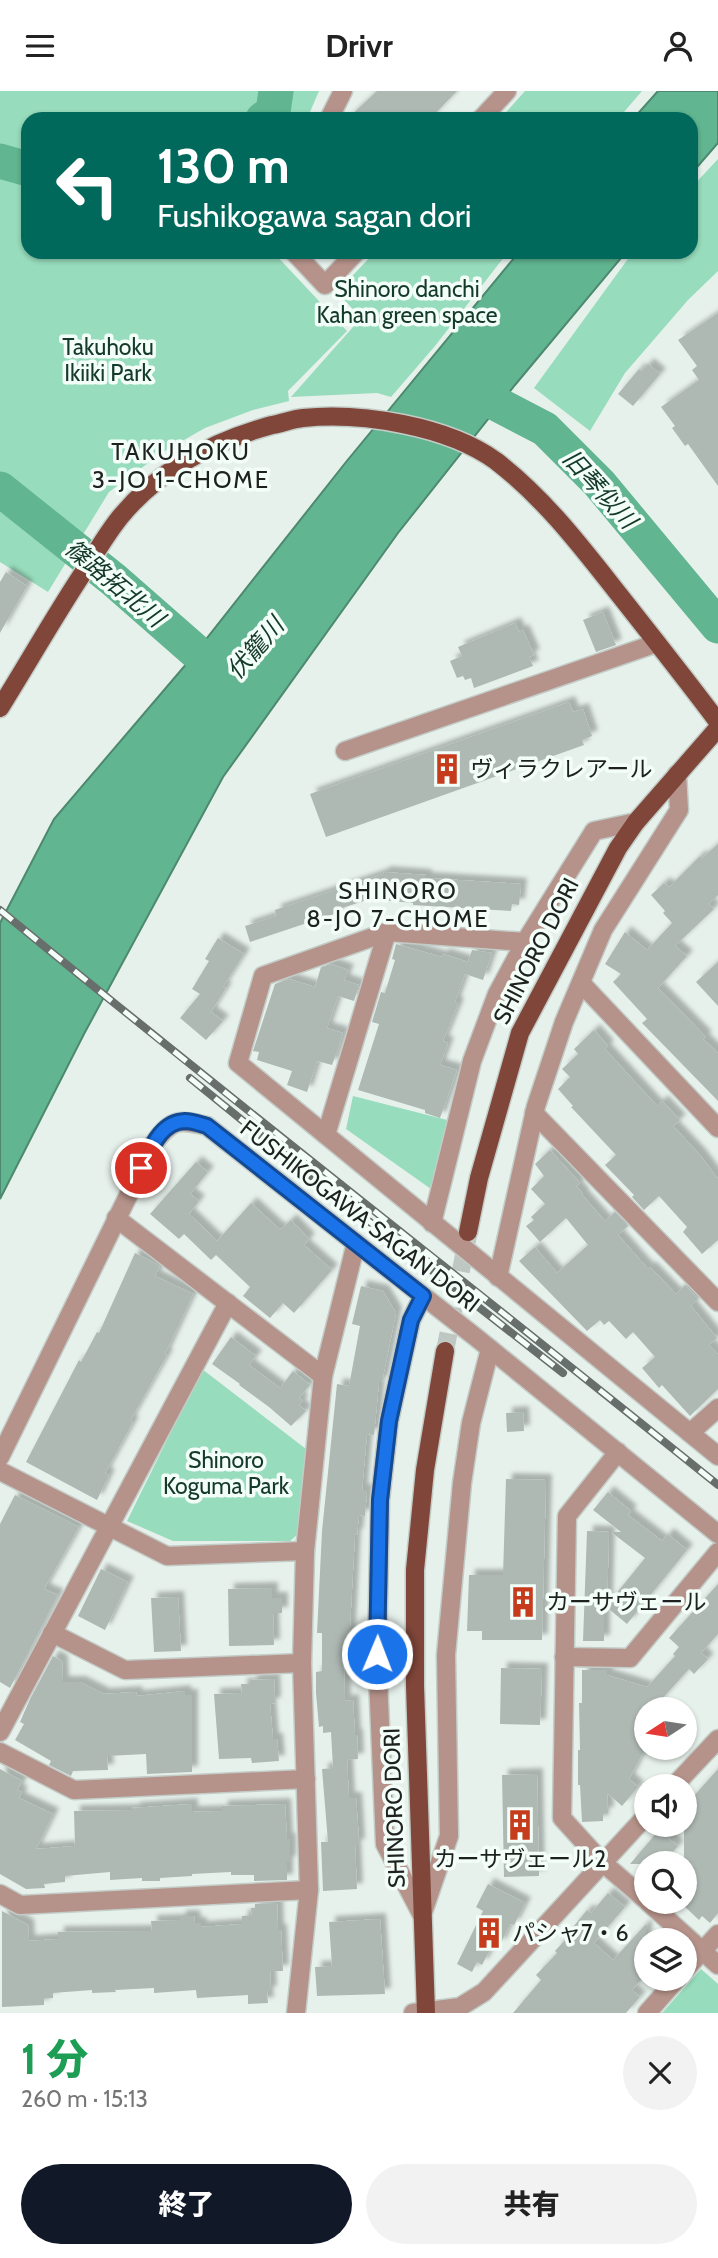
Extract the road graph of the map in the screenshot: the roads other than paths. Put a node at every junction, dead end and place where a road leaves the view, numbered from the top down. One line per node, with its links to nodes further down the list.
1 (343, 91): 3 (street)
2 (507, 91): 4 (street)
3 (332, 112)
4 (488, 112)
5 (301, 259): 6 (street)
6 (349, 259)
7 (657, 643): 8 (main road); 9 (main road); 11 (street)
8 (0, 708)
9 (718, 722)
10 (718, 728): 12 (main road, SHINORO DORI)
11 (345, 751)
12 (677, 774): 13 (main road, SHINORO DORI); 16 (street)
13 (636, 822): 15 (street); 22 (main road, SHINORO DORI)
14 (387, 932): 15 (street); 19 (street); 19 (street)
15 (525, 942): 21 (street)
16 (581, 983): 17 (street); 18 (street)
17 (534, 1113): 24 (street); 26 (street)
18 (718, 1128)
19 (326, 1135): 21 (street)
20 (116, 1218): 23 (street, FUSHIKOGAWA SAGAN DORI); 27 (street); 35 (street, FUSHIKOGAWA SAGAN DORI)
21 (432, 1223): 24 (street)
22 (468, 1232)
23 (356, 1243): 25 (street, FUSHIKOGAWA SAGAN DORI); 30 (street)
24 (498, 1277): 32 (street)
25 (423, 1296): 28 (street, FUSHIKOGAWA SAGAN DORI); 55 (street)
26 (718, 1302)
27 (228, 1303): 30 (street); 37 (street)
28 (484, 1344): 33 (street, FUSHIKOGAWA SAGAN DORI); 55 (street)
29 (445, 1351): 55 (main road, SHINORO DORI)
30 (323, 1376): 39 (street)
31 (718, 1408): 32 (street)
32 (690, 1433): 34 (street)
33 (618, 1453): 38 (street, FUSHIKOGAWA SAGAN DORI); 42 (street)
34 (718, 1456)
35 (0, 1457)
36 (0, 1471): 37 (street)
37 (108, 1528): 39 (street); 41 (street)
38 (718, 1534)
39 (305, 1551): 43 (street)
40 (718, 1552): 42 (street)
41 (52, 1633): 43 (street); 44 (street)
42 (565, 1657): 50 (street)
43 (302, 1663): 48 (street)
44 (0, 1732)
45 (718, 1739): 47 (street)
46 (0, 1752): 48 (street)
47 (685, 1774)
48 (306, 1779): 51 (street)
49 (634, 1829): 50 (street)
50 (602, 1862): 52 (street); 62 (street)
51 (309, 1890): 53 (street); 61 (street)
52 (634, 1890)
53 (0, 1894)
54 (661, 1914): 57 (street)
55 (422, 1915): 62 (main road, SHINORO DORI)
56 (718, 1934): 57 (street)
57 (702, 1951): 58 (street); 59 (street)
58 (697, 1957)
59 (718, 1965)
60 (666, 1991): 63 (street)
61 (296, 2013)
62 (422, 2013)
63 (647, 2013)

